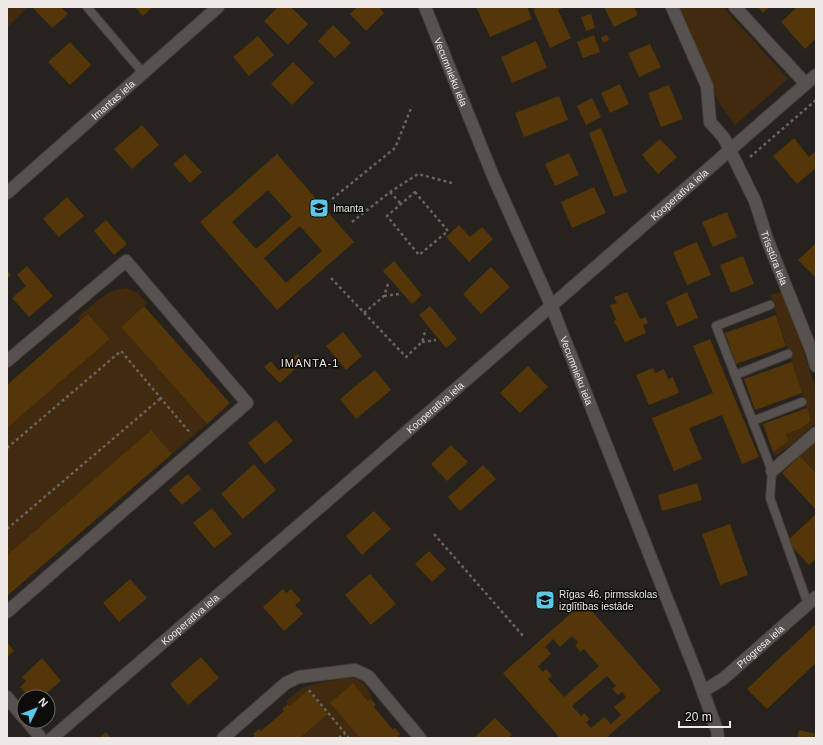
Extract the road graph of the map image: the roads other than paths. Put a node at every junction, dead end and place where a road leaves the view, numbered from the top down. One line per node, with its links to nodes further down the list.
1 (87, 7): 6 (lane)
2 (218, 7): 6 (street, Imantas iela)
3 (425, 7): 11 (street, Vecumnieku iela)
4 (672, 7): 9 (street, Trīsstūra iela)
5 (735, 7): 8 (street)
6 (143, 73): 10 (street, Imantas iela)
7 (816, 75): 8 (street, Kooperatīva iela)
8 (806, 84): 9 (street, Kooperatīva iela)
9 (730, 151): 11 (street, Kooperatīva iela); 13 (street, Trīsstūra iela)
10 (7, 193)
11 (551, 305): 24 (street, Vecumnieku iela); 29 (street, Kooperatīva iela)
12 (770, 305): 17 (lane)
13 (814, 351): 16 (street, Trīsstūra iela)
14 (788, 354): 17 (lane)
15 (7, 361): 23 (street)
16 (816, 366)
17 (735, 375): 19 (lane)
18 (802, 402): 19 (lane)
19 (753, 421): 21 (lane)
20 (816, 433): 21 (street)
21 (772, 471): 22 (lane)
22 (812, 601): 24 (street, Progresa iela)
23 (7, 612)
24 (703, 691): 32 (street, Vecumnieku iela)
25 (7, 697): 26 (street)
26 (16, 708)
27 (34, 729): 28 (street)
28 (41, 738)
29 (52, 738)
30 (223, 738): 31 (street)
31 (420, 738)
32 (718, 738)

